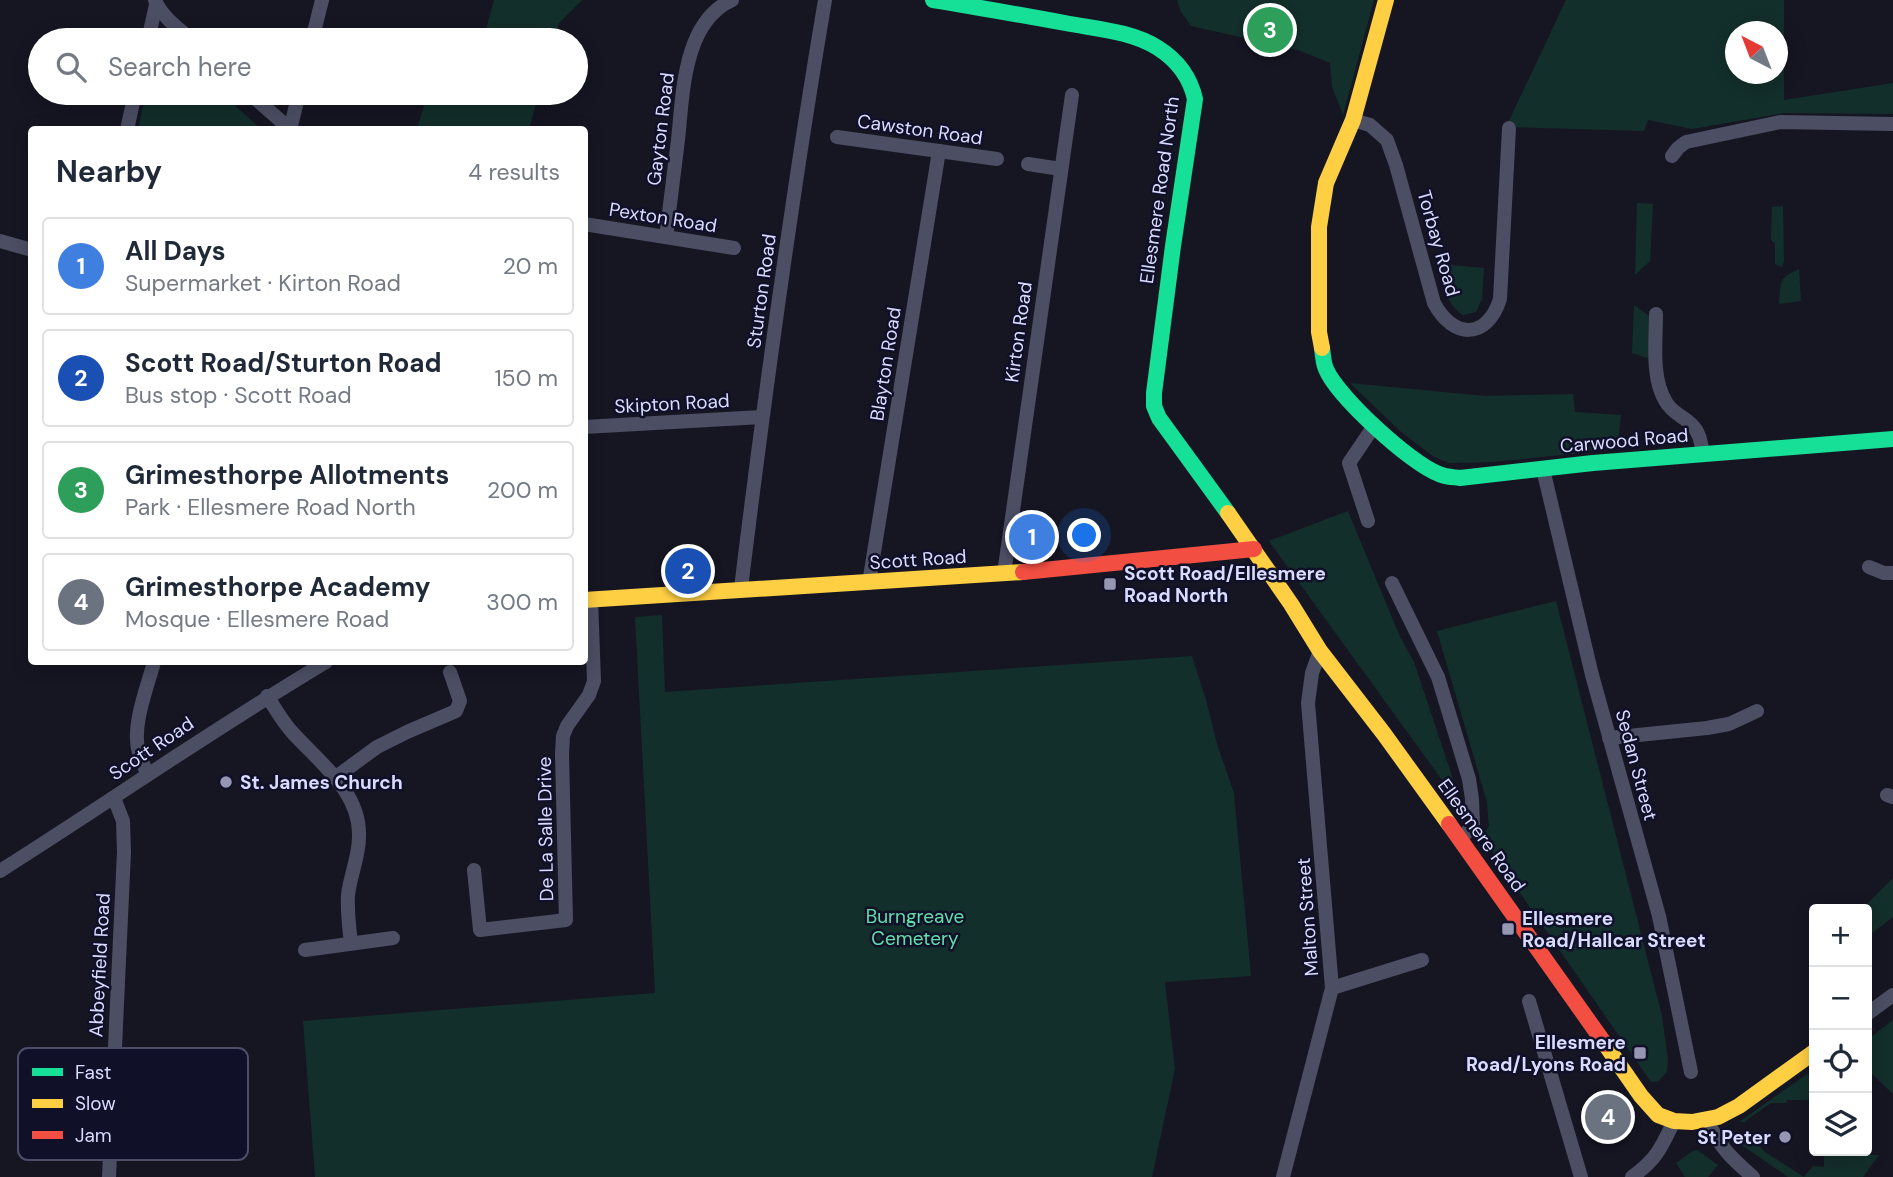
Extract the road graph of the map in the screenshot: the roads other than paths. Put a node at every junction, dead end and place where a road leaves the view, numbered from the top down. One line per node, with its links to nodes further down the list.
1 (322, 0): 9 (street)
2 (732, 0): 27 (street, Gayton Road)
3 (825, 0): 32 (street, Sturton Road)
4 (933, 0): 39 (street, Ellesmere Road North)
5 (1386, 0): 14 (street, Carwood Road)
6 (156, 2): 7 (street); 8 (street)
7 (151, 28)
8 (179, 28)
9 (315, 28)
10 (1072, 95): 25 (street, Kirton Road)
11 (132, 105): 16 (street)
12 (263, 105): 17 (street)
13 (296, 105): 18 (street)
14 (1353, 120): 19 (street, Torbay Road); 33 (street, Carwood Road)
15 (1893, 124): 22 (street)
16 (128, 126)
17 (287, 126)
18 (291, 126)
19 (1509, 128)
20 (837, 137): 21 (street, Cawston Road)
21 (939, 151): 23 (street, Cawston Road); 43 (street, Blayton Road)
22 (1672, 156)
23 (997, 159)
24 (1028, 164): 25 (street)
25 (1061, 169): 42 (street, Kirton Road)
26 (588, 225): 27 (street, Pexton Road)
27 (666, 237): 29 (street, Pexton Road)
28 (0, 241): 30 (street)
29 (734, 248)
30 (28, 249)
31 (1656, 314): 36 (street)
32 (762, 417): 34 (street, Skipton Road); 45 (street, Sturton Road)
33 (1374, 426): 37 (street, Carwood Road); 38 (street)
34 (588, 427)
35 (1893, 439): 36 (street, Carwood Road)
36 (1703, 454): 37 (street, Carwood Road)
37 (1544, 469): 53 (street, Sedan Street)
38 (1368, 521)
39 (1254, 550): 42 (street, Scott Road); 47 (street, Ellesmere Road)
40 (1869, 567): 41 (street)
41 (1893, 573)
42 (1004, 574): 43 (street, Scott Road)
43 (869, 583): 45 (street, Scott Road)
44 (1392, 583): 57 (street)
45 (741, 588): 46 (street, Scott Road)
46 (588, 599): 58 (street, De La Salle Drive)
47 (1321, 651): 57 (street, Ellesmere Road); 64 (street, Malton Street)
48 (153, 665): 54 (street)
49 (321, 665): 51 (street, Scott Road)
50 (450, 672): 55 (street)
51 (267, 696): 54 (street, Scott Road); 55 (street)
52 (1757, 711): 53 (street)
53 (1609, 738): 70 (street, Sedan Street)
54 (147, 774): 56 (street, Scott Road)
55 (336, 776): 61 (street)
56 (114, 798): 59 (street, Scott Road); 68 (street, Abbeyfield Road)
57 (1460, 840): 71 (street, Ellesmere Road)
58 (474, 870)
59 (0, 871)
60 (393, 937): 61 (street)
61 (351, 943): 62 (street)
62 (305, 950)
63 (1422, 960): 64 (street)
64 (1332, 988): 73 (street, Malton Street)
65 (1893, 995): 67 (street)
66 (1529, 1001): 74 (street)
67 (1872, 1010)
68 (116, 1048)
69 (1809, 1056): 72 (street)
70 (1691, 1072)
71 (1674, 1121): 72 (street); 75 (street)
72 (1700, 1121): 76 (street)
73 (1283, 1177)
74 (1581, 1177)
75 (1632, 1177)
76 (1753, 1177)

